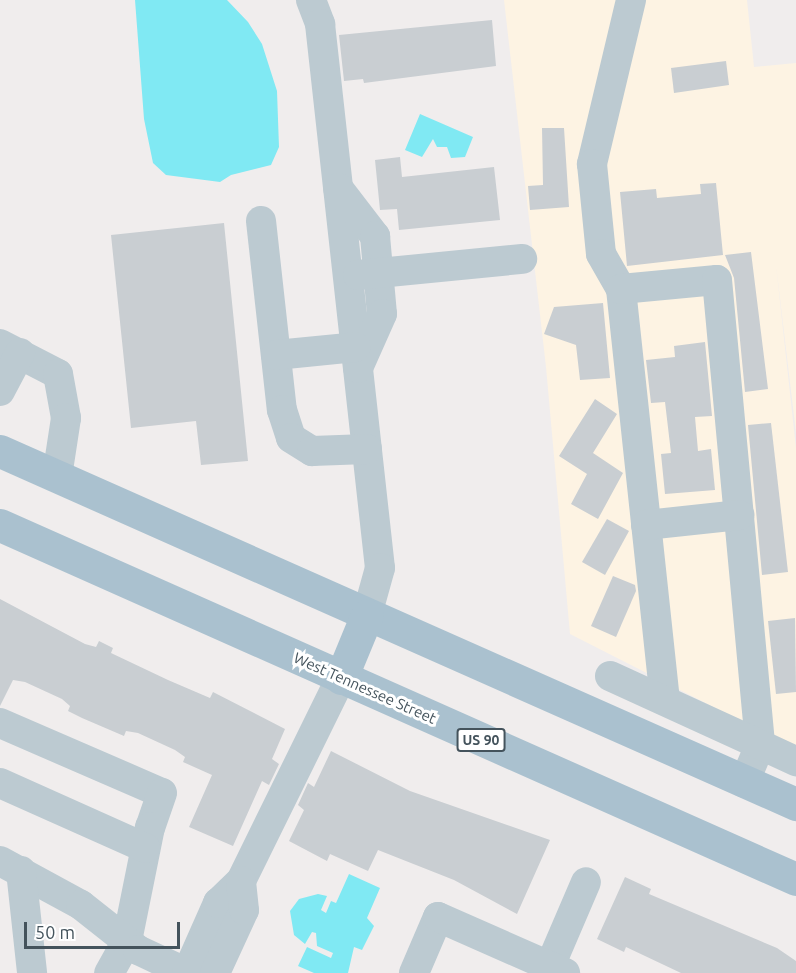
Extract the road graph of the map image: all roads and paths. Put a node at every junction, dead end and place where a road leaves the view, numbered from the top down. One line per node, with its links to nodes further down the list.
1 (631, 0): 6 (lane)
2 (319, 1): 5 (lane)
3 (261, 221): 9 (lane)
4 (522, 259): 5 (lane)
5 (364, 275): 8 (lane)
6 (621, 289): 14 (lane); 16 (lane)
7 (10, 348): 10 (lane); 13 (lane)
8 (362, 350): 9 (lane); 11 (lane)
9 (276, 355): 11 (lane)
10 (0, 391)
11 (367, 449): 17 (lane)
12 (0, 452): 13 (main road)
13 (57, 477): 17 (main road)
14 (739, 515): 16 (lane); 22 (lane)
15 (0, 525): 19 (main road, West Tennessee Street / US 90)
16 (646, 525): 20 (lane)
17 (367, 615): 19 (main road); 25 (main road)
18 (610, 676): 20 (lane)
19 (341, 678): 29 (main road, West Tennessee Street / US 90); 31 (lane)
20 (665, 701): 22 (lane)
21 (0, 723): 27 (lane)
22 (760, 745): 23 (lane); 25 (lane)
23 (796, 761)
24 (0, 783): 27 (lane)
25 (744, 783): 26 (main road)
26 (796, 804)
27 (145, 848): 32 (lane)
28 (11, 866): 32 (lane); 35 (lane)
29 (796, 879)
30 (586, 882): 33 (lane)
31 (218, 935): 37 (lane); 38 (lane)
32 (127, 942): 36 (lane); 37 (lane)
33 (558, 970): 34 (lane)
34 (418, 972)
35 (32, 973)
36 (109, 973)
37 (187, 973)
38 (215, 973)

